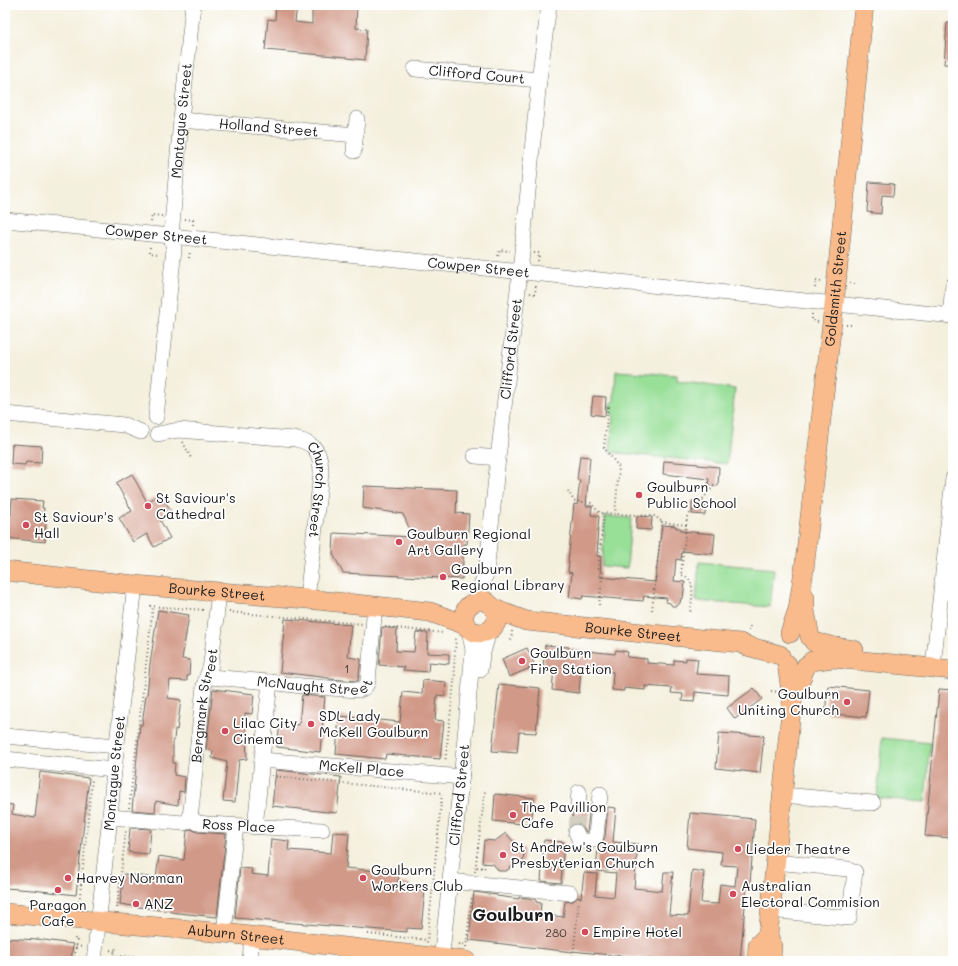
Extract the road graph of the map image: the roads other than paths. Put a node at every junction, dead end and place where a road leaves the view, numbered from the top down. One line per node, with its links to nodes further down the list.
1 (193, 5): 7 (street, Montague Street)
2 (549, 5): 5 (street, Clifford Street)
3 (865, 6): 14 (main road, Goldsmith Street)
4 (415, 69): 5 (street, Clifford Court)
5 (539, 80): 12 (street, Clifford Street)
6 (357, 119): 8 (street)
7 (181, 120): 8 (street, Holland Street); 11 (street, Montague Street)
8 (356, 135): 9 (street)
9 (354, 151)
10 (5, 220): 11 (street, Cowper Street)
11 (171, 236): 12 (street, Cowper Street); 17 (street, Montague Street)
12 (520, 272): 14 (street, Cowper Street); 19 (street, Clifford Street)
13 (953, 284): 15 (street)
14 (834, 305): 15 (street, Cowper Street); 21 (main road, Goldsmith Street)
15 (951, 316)
16 (5, 414): 17 (street, Church Street)
17 (151, 424): 26 (street, Church Street)
18 (475, 456): 19 (street)
19 (498, 458): 23 (street, Clifford Street)
20 (953, 478): 32 (street)
21 (804, 570): 30 (main road, Goldsmith Street); 31 (main road, Goldsmith Street)
22 (5, 571): 24 (main road, Bourke Street)
23 (490, 580): 28 (street, Clifford Street); 29 (street, Clifford Street)
24 (135, 584): 25 (main road, Bourke Street); 40 (street, Montague Street)
25 (219, 592): 26 (main road, Bourke Street); 36 (street, Bergmark Street)
26 (307, 599): 27 (main road, Bourke Street)
27 (376, 606): 29 (main road, Bourke Street); 37 (street, McNaught Street)
28 (492, 618): 29 (main road); 29 (main road); 31 (main road, Bourke Street); 41 (street, Clifford Street)
29 (467, 619): 41 (street, Clifford Street)
30 (812, 639): 31 (main road); 32 (main road); 34 (main road)
31 (784, 648): 34 (main road); 38 (main road, Goldsmith Street)
32 (934, 658): 33 (main road)
33 (953, 660)
34 (809, 663): 35 (main road); 38 (main road, Goldsmith Street)
35 (953, 670)
36 (207, 676): 37 (street, McNaught Street); 50 (street, Bergmark Street)
37 (270, 682): 43 (street)
38 (792, 701): 47 (main road, Goldsmith Street)
39 (5, 736): 40 (street)
40 (117, 746): 44 (street, Montague Street)
41 (468, 758): 45 (street, Clifford Street)
42 (5, 759): 44 (street)
43 (262, 760): 45 (street, McKell Place); 52 (street)
44 (114, 770): 49 (street, Montague Street)
45 (464, 780): 56 (street, Clifford Street)
46 (600, 794): 54 (street)
47 (783, 795): 48 (street); 55 (main road, Goldsmith Street)
48 (873, 803)
49 (110, 817): 50 (street, Ross Place); 61 (street, Montague Street)
50 (192, 819): 51 (street, Ross Place)
51 (236, 826): 52 (street, Ross Place); 62 (street)
52 (255, 827): 53 (street, Ross Place)
53 (322, 830)
54 (576, 832)
55 (775, 862): 58 (main road, Goldsmith Street); 58 (street)
56 (454, 882): 57 (street); 65 (street, Clifford Street)
57 (570, 893)
58 (770, 910): 63 (main road, Goldsmith Street)
59 (5, 913): 61 (main road, Auburn Street)
60 (5, 920): 61 (main road, Auburn Street)
61 (97, 926): 62 (main road, Auburn Street); 64 (main road, Auburn Street); 66 (street, Montague Street)
62 (224, 933): 65 (main road, Auburn Street)
63 (768, 935): 68 (main road, Goldsmith Street); 69 (main road, Goldsmith Street)
64 (250, 954): 67 (main road, Auburn Street)
65 (451, 957)
66 (94, 961)
67 (389, 961)
68 (757, 961)
69 (771, 961)

